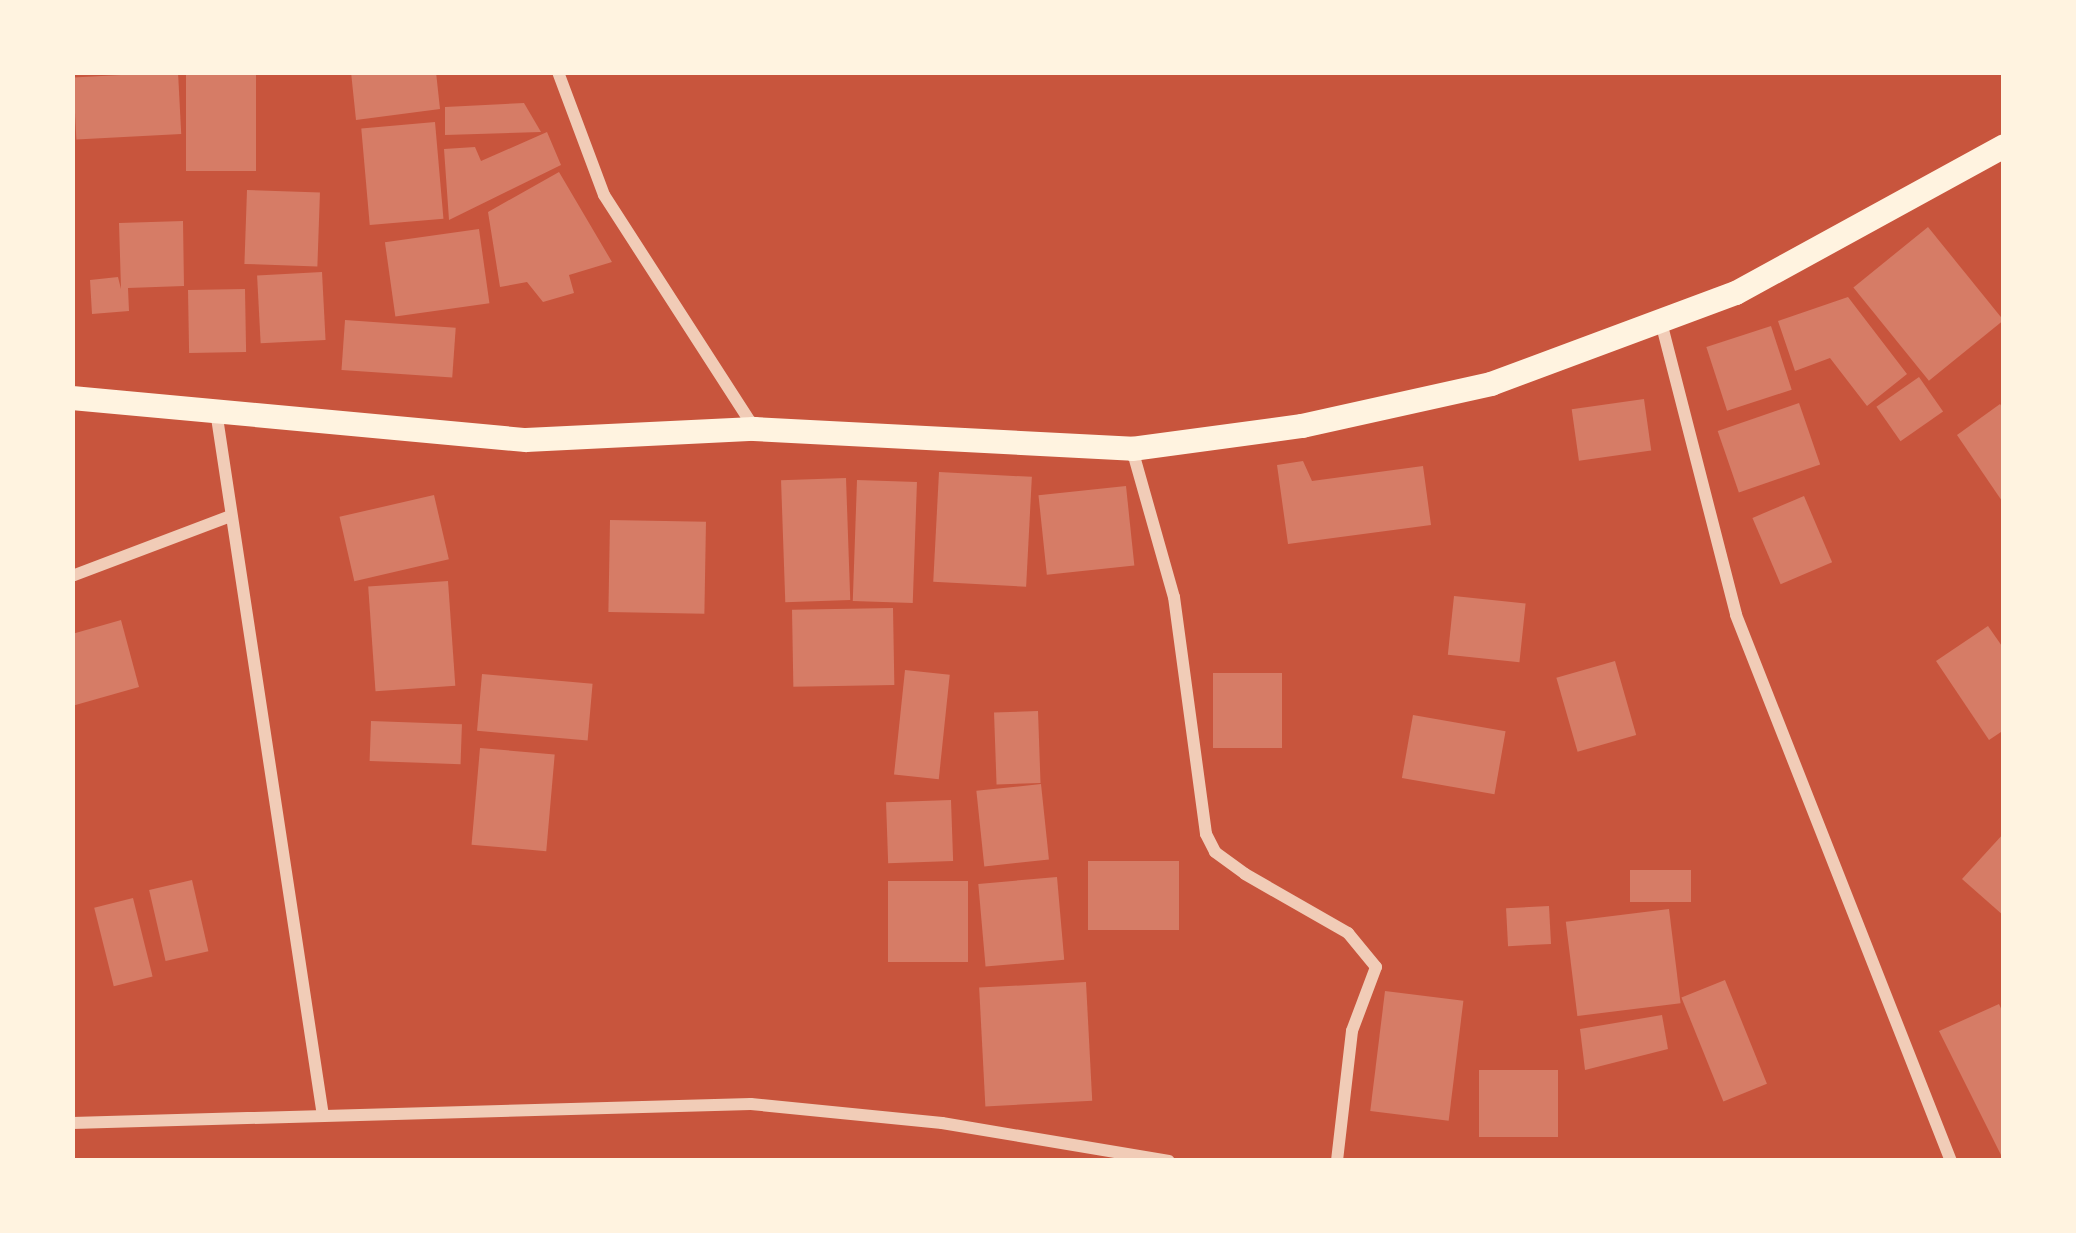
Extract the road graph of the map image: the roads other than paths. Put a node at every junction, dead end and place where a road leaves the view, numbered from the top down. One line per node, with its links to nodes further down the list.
1 (558, 72): 6 (street)
2 (2004, 146): 3 (main road)
3 (1660, 321): 7 (main road); 14 (street)
4 (72, 398): 5 (main road)
5 (216, 411): 6 (main road); 8 (street)
6 (754, 429): 7 (main road)
7 (1132, 449): 13 (street)
8 (228, 517): 9 (street); 10 (street)
9 (72, 576)
10 (322, 1116): 11 (street); 12 (street)
11 (72, 1124)
12 (1169, 1161)
13 (1337, 1161)
14 (1951, 1161)

